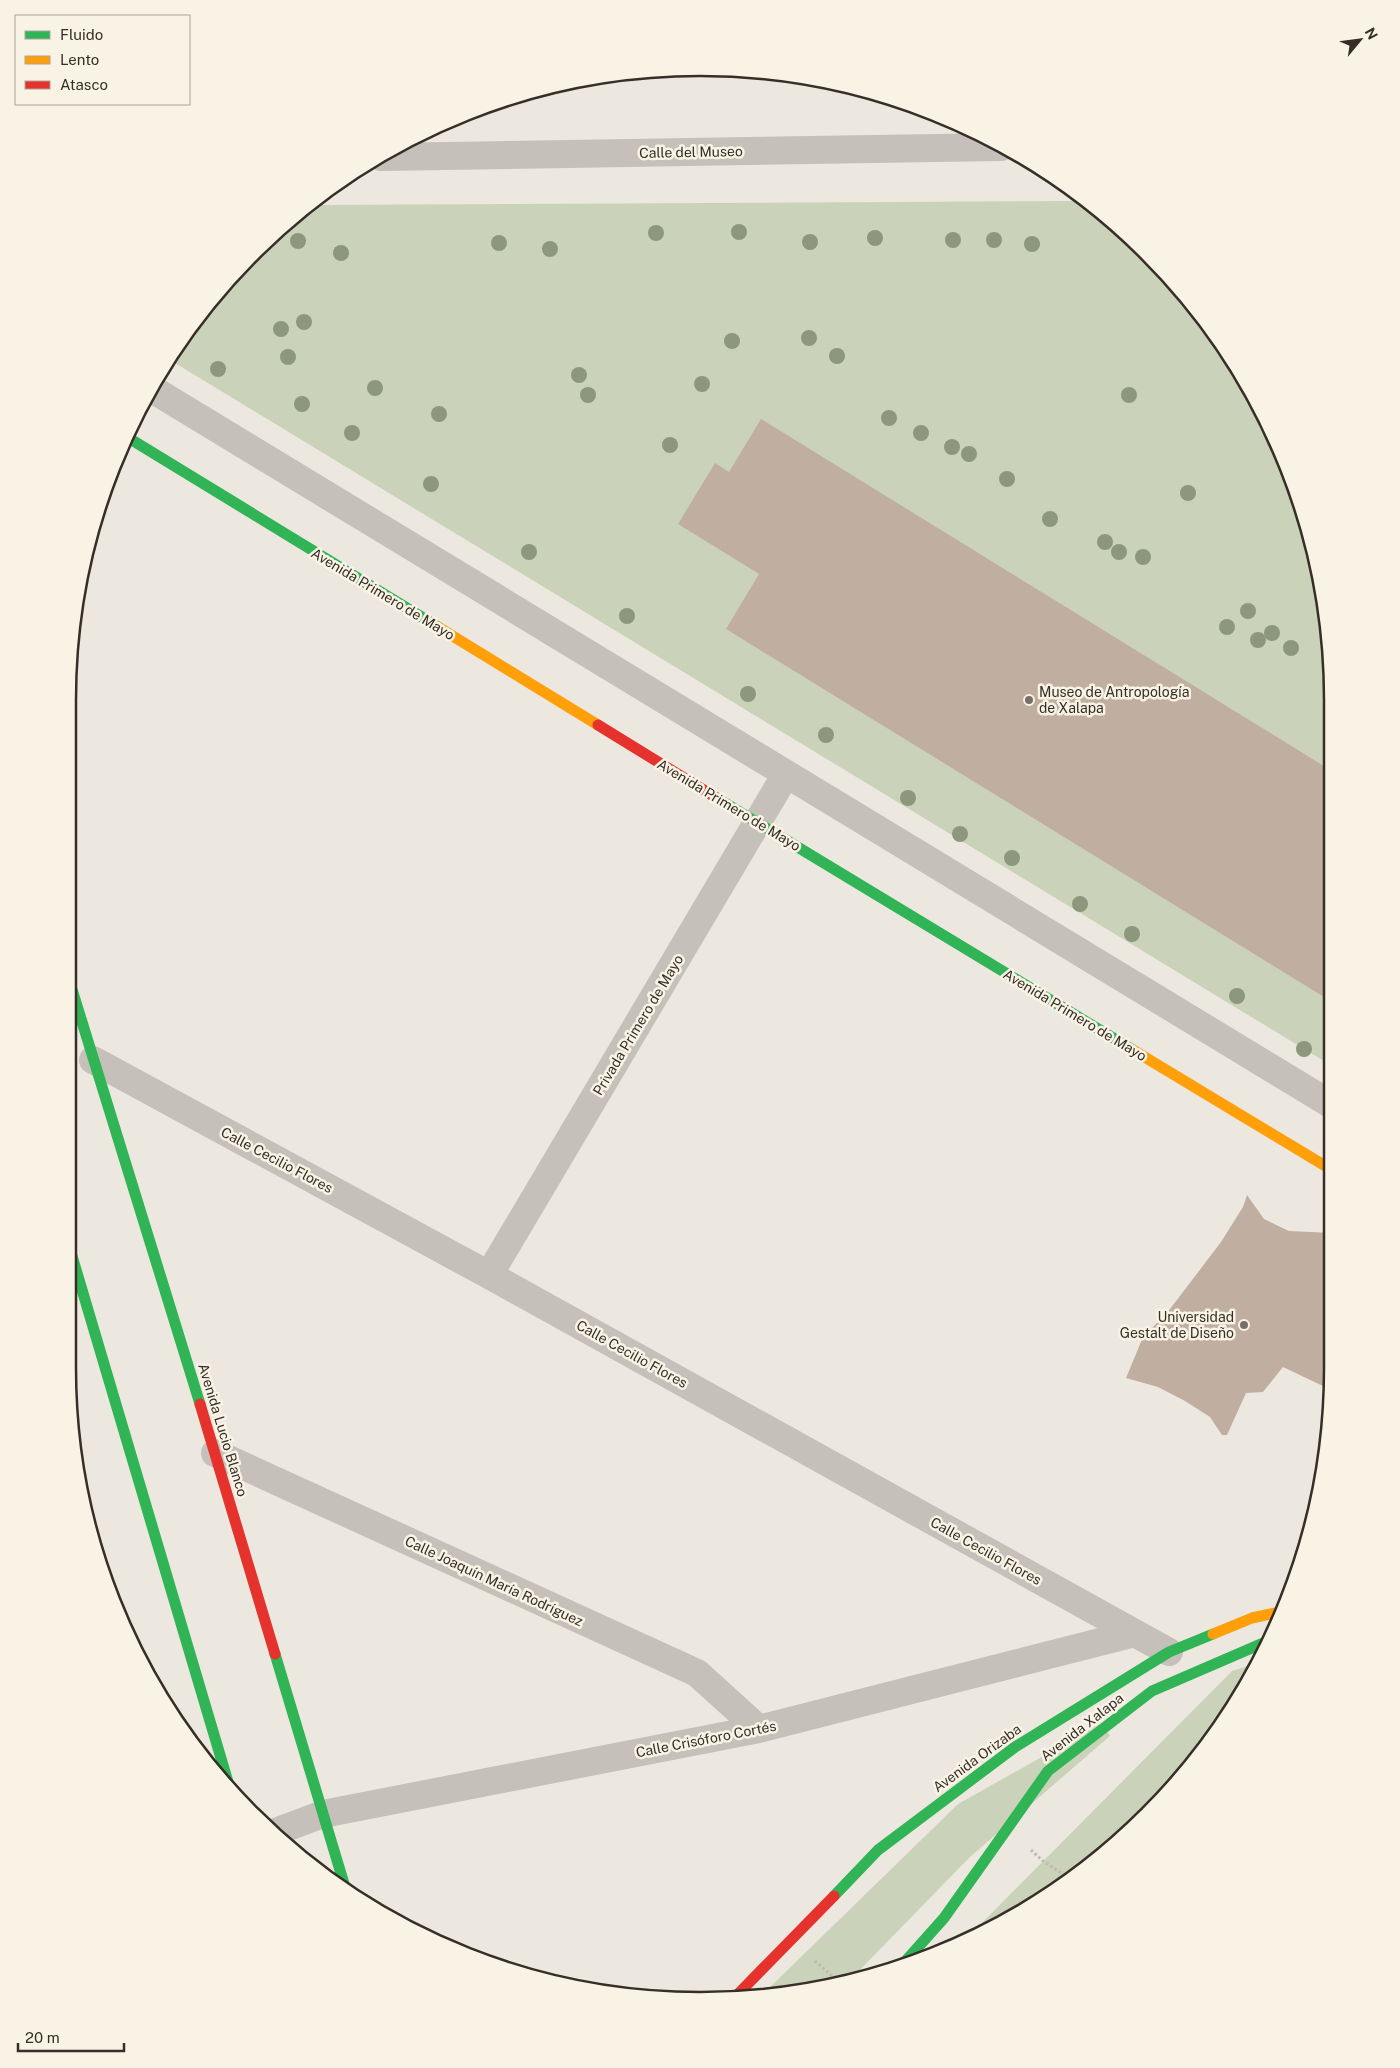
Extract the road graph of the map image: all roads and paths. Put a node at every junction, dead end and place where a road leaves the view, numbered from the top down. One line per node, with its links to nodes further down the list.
1 (988, 147): 2 (street, Calle del Museo)
2 (394, 157)
3 (158, 392): 5 (street)
4 (133, 441): 6 (main road, Avenida Primero de Mayo)
5 (786, 774): 6 (street, Privada Primero de Mayo); 9 (street)
6 (758, 823): 10 (main road, Avenida Primero de Mayo); 12 (street, Privada Primero de Mayo)
7 (76, 1003): 8 (main road, Avenida Lucio Blanco)
8 (93, 1060): 12 (street, Calle Cecilio Flores); 13 (main road, Avenida Lucio Blanco)
9 (1324, 1100)
10 (1324, 1165)
11 (76, 1269): 19 (main road)
12 (489, 1275): 15 (street, Calle Cecilio Flores)
13 (215, 1453): 18 (street, Calle Joaquín María Rodríguez); 20 (main road, Avenida Lucio Blanco)
14 (1273, 1613): 17 (main road, Avenida Orizaba)
15 (1135, 1633): 17 (street, Calle Cecilio Flores); 18 (street, Calle Crisóforo Cortés)
16 (1258, 1645): 25 (main road, Avenida Xalapa)
17 (1169, 1652): 26 (main road, Avenida Orizaba)
18 (759, 1729): 20 (street, Calle Crisóforo Cortés)
19 (227, 1774)
20 (323, 1814): 21 (street, Calle Crisóforo Cortés); 24 (main road, Avenida Lucio Blanco)
21 (281, 1830)
22 (1042, 1861): 23 (path)
23 (1064, 1875)
24 (343, 1880)
25 (911, 1955)
26 (742, 1990)

